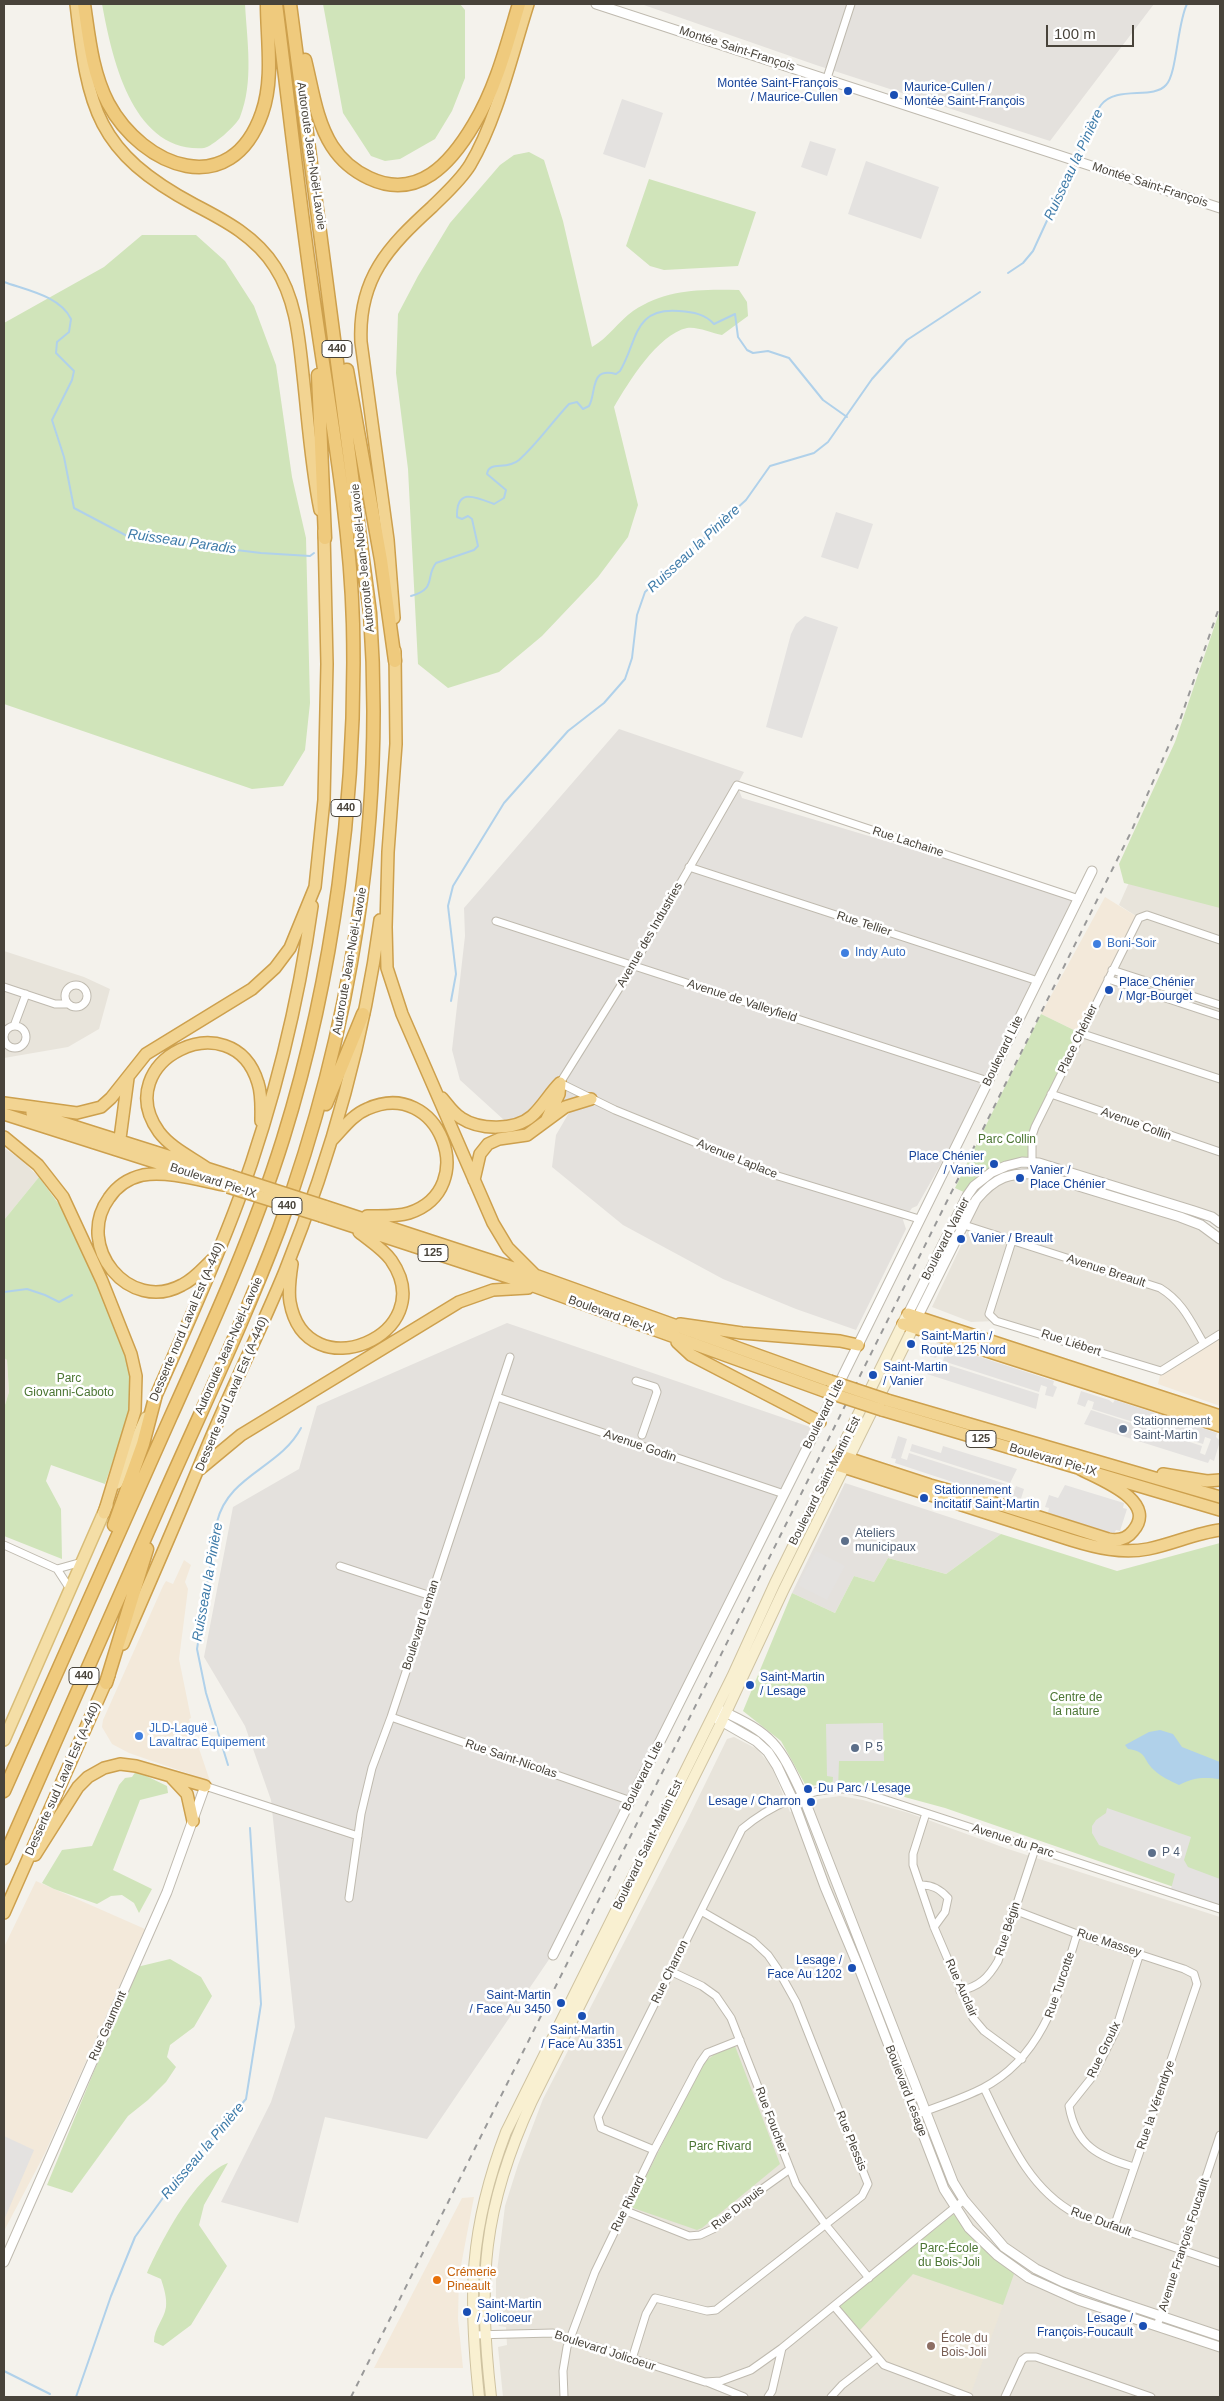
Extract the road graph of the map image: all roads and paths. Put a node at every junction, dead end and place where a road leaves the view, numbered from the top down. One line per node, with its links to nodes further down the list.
1 (76, 4): 14 (highway)
2 (84, 4): 3 (highway)
3 (267, 4)
4 (276, 4): 13 (highway, Autoroute Jean-Noël-Lavoie / 440)
5 (291, 4): 6 (highway); 12 (highway, Autoroute Jean-Noël-Lavoie / 440)
6 (519, 4)
7 (528, 4): 15 (highway)
8 (596, 4): 10 (street, Montée Saint-François)
9 (851, 4): 10 (street)
10 (827, 78): 11 (street, Montée Saint-François)
11 (1220, 208)
12 (321, 225): 15 (highway); 51 (highway, Autoroute Jean-Noël-Lavoie / 440)
13 (314, 307): 14 (highway); 99 (highway, Autoroute Jean-Noël-Lavoie / 440)
14 (325, 538): 20 (highway)
15 (395, 662): 17 (highway)
16 (736, 785): 18 (street, Avenue des Industries); 21 (street, Rue Lachaine)
17 (388, 852): 32 (highway, Desserte sud Laval Est (A-440)); 40 (highway)
18 (689, 867): 24 (street, Avenue des Industries); 27 (street, Rue Tellier)
19 (1092, 871): 21 (street, Boulevard Lite)
20 (315, 887): 36 (highway); 46 (highway, Desserte nord Laval Est (A-440))
21 (1078, 899): 27 (street, Boulevard Lite)
22 (496, 921): 24 (street, Avenue de Valleyfield)
23 (1220, 940): 25 (street, Place Chénier)
24 (632, 966): 38 (street, Avenue de Valleyfield); 39 (street, Avenue des Industries)
25 (1112, 970): 26 (street, Place Chénier); 31 (street)
26 (1108, 979): 33 (street); 35 (street, Place Chénier)
27 (1038, 981): 38 (street, Boulevard Lite)
28 (4, 986): 29 (street)
29 (26, 994): 30 (street); 34 (street)
30 (67, 1004)
31 (1220, 1005)
32 (363, 1014): 48 (highway, Desserte sud Laval Est (A-440)); 51 (highway)
33 (1220, 1016)
34 (14, 1026)
35 (1080, 1034): 37 (street); 41 (street, Place Chénier)
36 (128, 1076): 43 (highway); 49 (highway)
37 (1220, 1080)
38 (988, 1081): 57 (street, Boulevard Lite)
39 (560, 1083): 40 (highway); 42 (street, Avenue Laplace); 45 (highway)
40 (435, 1090): 55 (highway)
41 (1051, 1094): 50 (street, Avenue Collin); 52 (street, Place Chénier)
42 (591, 1099): 45 (highway); 57 (street, Avenue Laplace)
43 (4, 1103): 49 (highway, Boulevard Pie-IX)
44 (4, 1114): 49 (highway, Boulevard Pie-IX)
45 (547, 1119): 55 (highway)
46 (261, 1133): 53 (highway); 64 (highway, Desserte nord Laval Est (A-440))
47 (4, 1137): 92 (highway)
48 (330, 1143): 58 (highway); 63 (highway, Desserte sud Laval Est (A-440))
49 (119, 1146): 53 (highway, Boulevard Pie-IX); 56 (highway, Boulevard Pie-IX / 125)
50 (1220, 1152)
51 (304, 1157): 88 (highway, Autoroute Jean-Noël-Lavoie / 440)
52 (1032, 1162): 54 (street, Place Chénier); 59 (street, Boulevard Vanier); 60 (street, Boulevard Vanier)
53 (208, 1168): 56 (highway, Boulevard Pie-IX)
54 (1032, 1174): 59 (street, Boulevard Vanier); 61 (street, Boulevard Vanier)
55 (474, 1180): 65 (highway)
56 (227, 1182): 58 (highway, Boulevard Pie-IX / 125, bridge); 64 (highway)
57 (920, 1219): 72 (street, Boulevard Lite)
58 (354, 1221): 63 (highway); 65 (highway, Boulevard Pie-IX); 66 (highway, Boulevard Pie-IX / 125)
59 (959, 1223): 62 (street, Avenue Breault); 67 (street, Boulevard Vanier)
60 (1220, 1223)
61 (1220, 1239)
62 (1012, 1241): 71 (street, Avenue Breault); 71 (street, Rue Liébert)
63 (293, 1250): 85 (highway, Desserte sud Laval Est (A-440))
64 (218, 1253): 77 (highway, Desserte nord Laval Est (A-440))
65 (535, 1275): 68 (highway, Boulevard Pie-IX / 125)
66 (535, 1288): 70 (highway, Boulevard Pie-IX / 125); 85 (highway)
67 (911, 1321): 79 (highway); 81 (highway); 83 (main road, Boulevard Saint-Martin Est)
68 (661, 1322): 72 (highway); 75 (highway, Boulevard Pie-IX / 125)
69 (1220, 1334): 71 (street, Rue Liébert)
70 (672, 1337): 75 (highway, Boulevard Pie-IX / 125); 80 (highway)
71 (1204, 1344)
72 (858, 1345): 80 (street, Boulevard Lite)
73 (510, 1357): 76 (street, Boulevard Leman)
74 (636, 1381): 82 (street)
75 (827, 1386): 78 (highway, Boulevard Pie-IX / 125, bridge)
76 (497, 1397): 89 (street, Avenue Godin); 100 (street, Boulevard Leman)
77 (155, 1398): 92 (main road, Desserte nord Laval Est (A-440)); 99 (highway)
78 (884, 1405): 84 (highway, Boulevard Pie-IX / 125); 86 (highway, Boulevard Pie-IX / 125)
79 (1220, 1416)
80 (820, 1422): 89 (street, Boulevard Lite)
81 (1220, 1426)
82 (642, 1435)
83 (841, 1461): 84 (highway); 93 (highway); 102 (main road, Boulevard Saint-Martin Est); 104 (main road, Boulevard Saint-Martin Est)
84 (1080, 1468): 91 (highway, Boulevard Pie-IX / 125)
85 (200, 1469): 101 (highway, Desserte sud Laval Est (A-440))
86 (1131, 1471): 87 (highway); 90 (highway, Boulevard Pie-IX / 125)
87 (1220, 1480)
88 (164, 1494): 101 (highway); 116 (highway, Autoroute Jean-Noël-Lavoie / 440)
89 (784, 1494): 111 (street, Boulevard Lite)
90 (1220, 1497)
91 (1220, 1510)
92 (104, 1513): 95 (main road, Desserte nord Laval Est (A-440))
93 (1220, 1530)
94 (4, 1545): 97 (street)
95 (82, 1562): 97 (street); 98 (main road, Desserte nord Laval Est (A-440))
96 (340, 1566): 100 (street)
97 (57, 1569): 98 (street)
98 (70, 1589): 105 (main road, Desserte nord Laval Est (A-440))
99 (90, 1596): 108 (highway, Autoroute Jean-Noël-Lavoie / 440)
100 (431, 1596): 103 (street, Boulevard Leman)
101 (106, 1683): 117 (highway, Desserte sud Laval Est (A-440))
102 (714, 1712): 104 (street, Boulevard Lesage); 151 (main road, Boulevard Saint-Martin Est)
103 (391, 1716): 111 (street, Rue Saint-Nicolas); 114 (street, Boulevard Leman)
104 (724, 1717): 109 (street, Boulevard Lesage); 110 (street, Boulevard Lesage); 152 (main road, Boulevard Saint-Martin Est)
105 (4, 1740)
106 (171, 1777): 107 (highway); 113 (highway); 117 (highway)
107 (205, 1786): 113 (street, Rue Gaumont); 114 (street)
108 (4, 1791)
109 (803, 1796): 110 (street, Rue Charron); 112 (street, Avenue du Parc); 134 (street, Boulevard Lesage)
110 (793, 1800): 122 (street, Rue Charron); 134 (street, Boulevard Lesage)
111 (631, 1801): 127 (street, Boulevard Lite)
112 (926, 1813): 115 (street, Avenue du Parc); 118 (street, Rue Auclair)
113 (193, 1821): 145 (street, Rue Gaumont)
114 (358, 1836): 119 (street, Boulevard Leman)
115 (1035, 1849): 120 (street, Rue Bégin); 121 (street, Avenue du Parc)
116 (4, 1858)
117 (18, 1882): 123 (highway, Desserte sud Laval Est (A-440))
118 (920, 1885): 124 (street, Rue Auclair); 124 (street)
119 (349, 1898)
120 (1014, 1910): 125 (street, Rue Massey); 130 (street, Rue Bégin)
121 (1220, 1910)
122 (701, 1911): 128 (street, Rue Charron); 142 (street, Rue Plessis)
123 (4, 1913)
124 (934, 1927): 130 (street, Rue Auclair)
125 (1077, 1934): 126 (street, Rue Massey); 132 (street, Rue Turcotte)
126 (1140, 1953): 129 (street, Rue Massey); 137 (street, Rue Groulx)
127 (552, 1955)
128 (670, 1972): 131 (street, Rue Foucher); 136 (street, Rue Charron)
129 (1198, 1984): 137 (street, Rue la Vérendrye)
130 (960, 1991): 132 (street, Rue Auclair)
131 (740, 2040): 136 (street, Rue Rivard); 138 (street, Rue Foucher)
132 (1022, 2058): 133 (street, Rue Turcotte)
133 (984, 2088): 134 (street, Rue Turcotte); 143 (street, Rue Dufault)
134 (920, 2113): 139 (street, Boulevard Lesage); 140 (street, Boulevard Lesage)
135 (1220, 2139): 144 (street, Avenue François Foucault)
136 (654, 2150): 141 (street, Rue Rivard)
137 (1134, 2167): 143 (street, Rue la Vérendrye)
138 (790, 2169): 141 (street, Rue Dupuis); 142 (street, Rue Foucher)
139 (964, 2200): 140 (street, Boulevard Jolicoeur); 149 (street, Boulevard Lesage)
140 (955, 2207): 147 (street, Boulevard Jolicoeur); 150 (street, Boulevard Lesage)
141 (626, 2211): 154 (street, Rue Rivard)
142 (825, 2224): 147 (street, Rue Foucher); 158 (street, Rue Plessis)
143 (1114, 2227): 144 (street, Rue Dufault)
144 (1182, 2250): 146 (street, Rue Dufault); 149 (street, Avenue François Foucault)
145 (4, 2262)
146 (1220, 2263)
147 (869, 2278): 148 (street, Boulevard Jolicoeur)
148 (834, 2306): 156 (street, Boulevard Jolicoeur); 157 (street)
149 (1160, 2314): 150 (street, Avenue François Foucault); 153 (street, Boulevard Lesage)
150 (1156, 2326): 155 (street, Boulevard Lesage)
151 (472, 2335): 152 (street, Boulevard Jolicoeur); 160 (main road, Boulevard Saint-Martin Est)
152 (484, 2336): 154 (street, Boulevard Jolicoeur); 161 (main road, Boulevard Saint-Martin Est)
153 (1220, 2336)
154 (570, 2338): 158 (street, Boulevard Jolicoeur); 162 (street, Rue Rivard)
155 (1220, 2347)
156 (782, 2348): 159 (street, Boulevard Jolicoeur); 164 (street)
157 (877, 2358): 165 (street); 166 (street)
158 (632, 2359): 159 (street, Boulevard Jolicoeur)
159 (705, 2382): 163 (street, Boulevard Jolicoeur)
160 (479, 2397)
161 (491, 2397)
162 (564, 2397)
163 (744, 2397)
164 (768, 2397)
165 (832, 2397)
166 (969, 2397)
167 (1005, 2397): 168 (street)
168 (1151, 2397)

